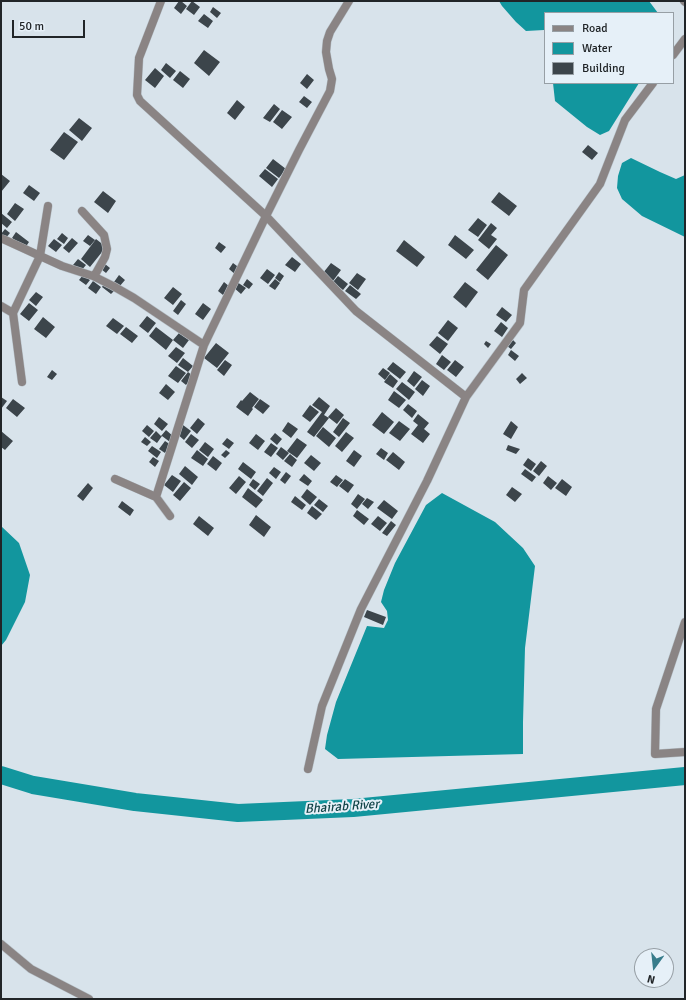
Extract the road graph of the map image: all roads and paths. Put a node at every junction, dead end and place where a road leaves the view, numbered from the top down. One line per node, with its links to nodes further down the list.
1 (161, 1): 8 (street)
2 (349, 1): 8 (street)
3 (685, 39): 4 (street)
4 (674, 54)
5 (652, 84): 16 (street)
6 (48, 206): 10 (street)
7 (82, 211): 11 (street)
8 (266, 216): 14 (street); 16 (street)
9 (3, 239): 10 (street)
10 (40, 256): 11 (street); 13 (street)
11 (92, 276): 14 (street)
12 (1, 306): 13 (street)
13 (13, 313): 15 (street)
14 (204, 345): 18 (street)
15 (22, 382)
16 (466, 397): 22 (street)
17 (115, 479): 18 (street)
18 (156, 497): 19 (street)
19 (170, 516)
20 (685, 622): 21 (street)
21 (685, 752)
22 (308, 769)
23 (1, 944): 24 (street)
24 (89, 999)

